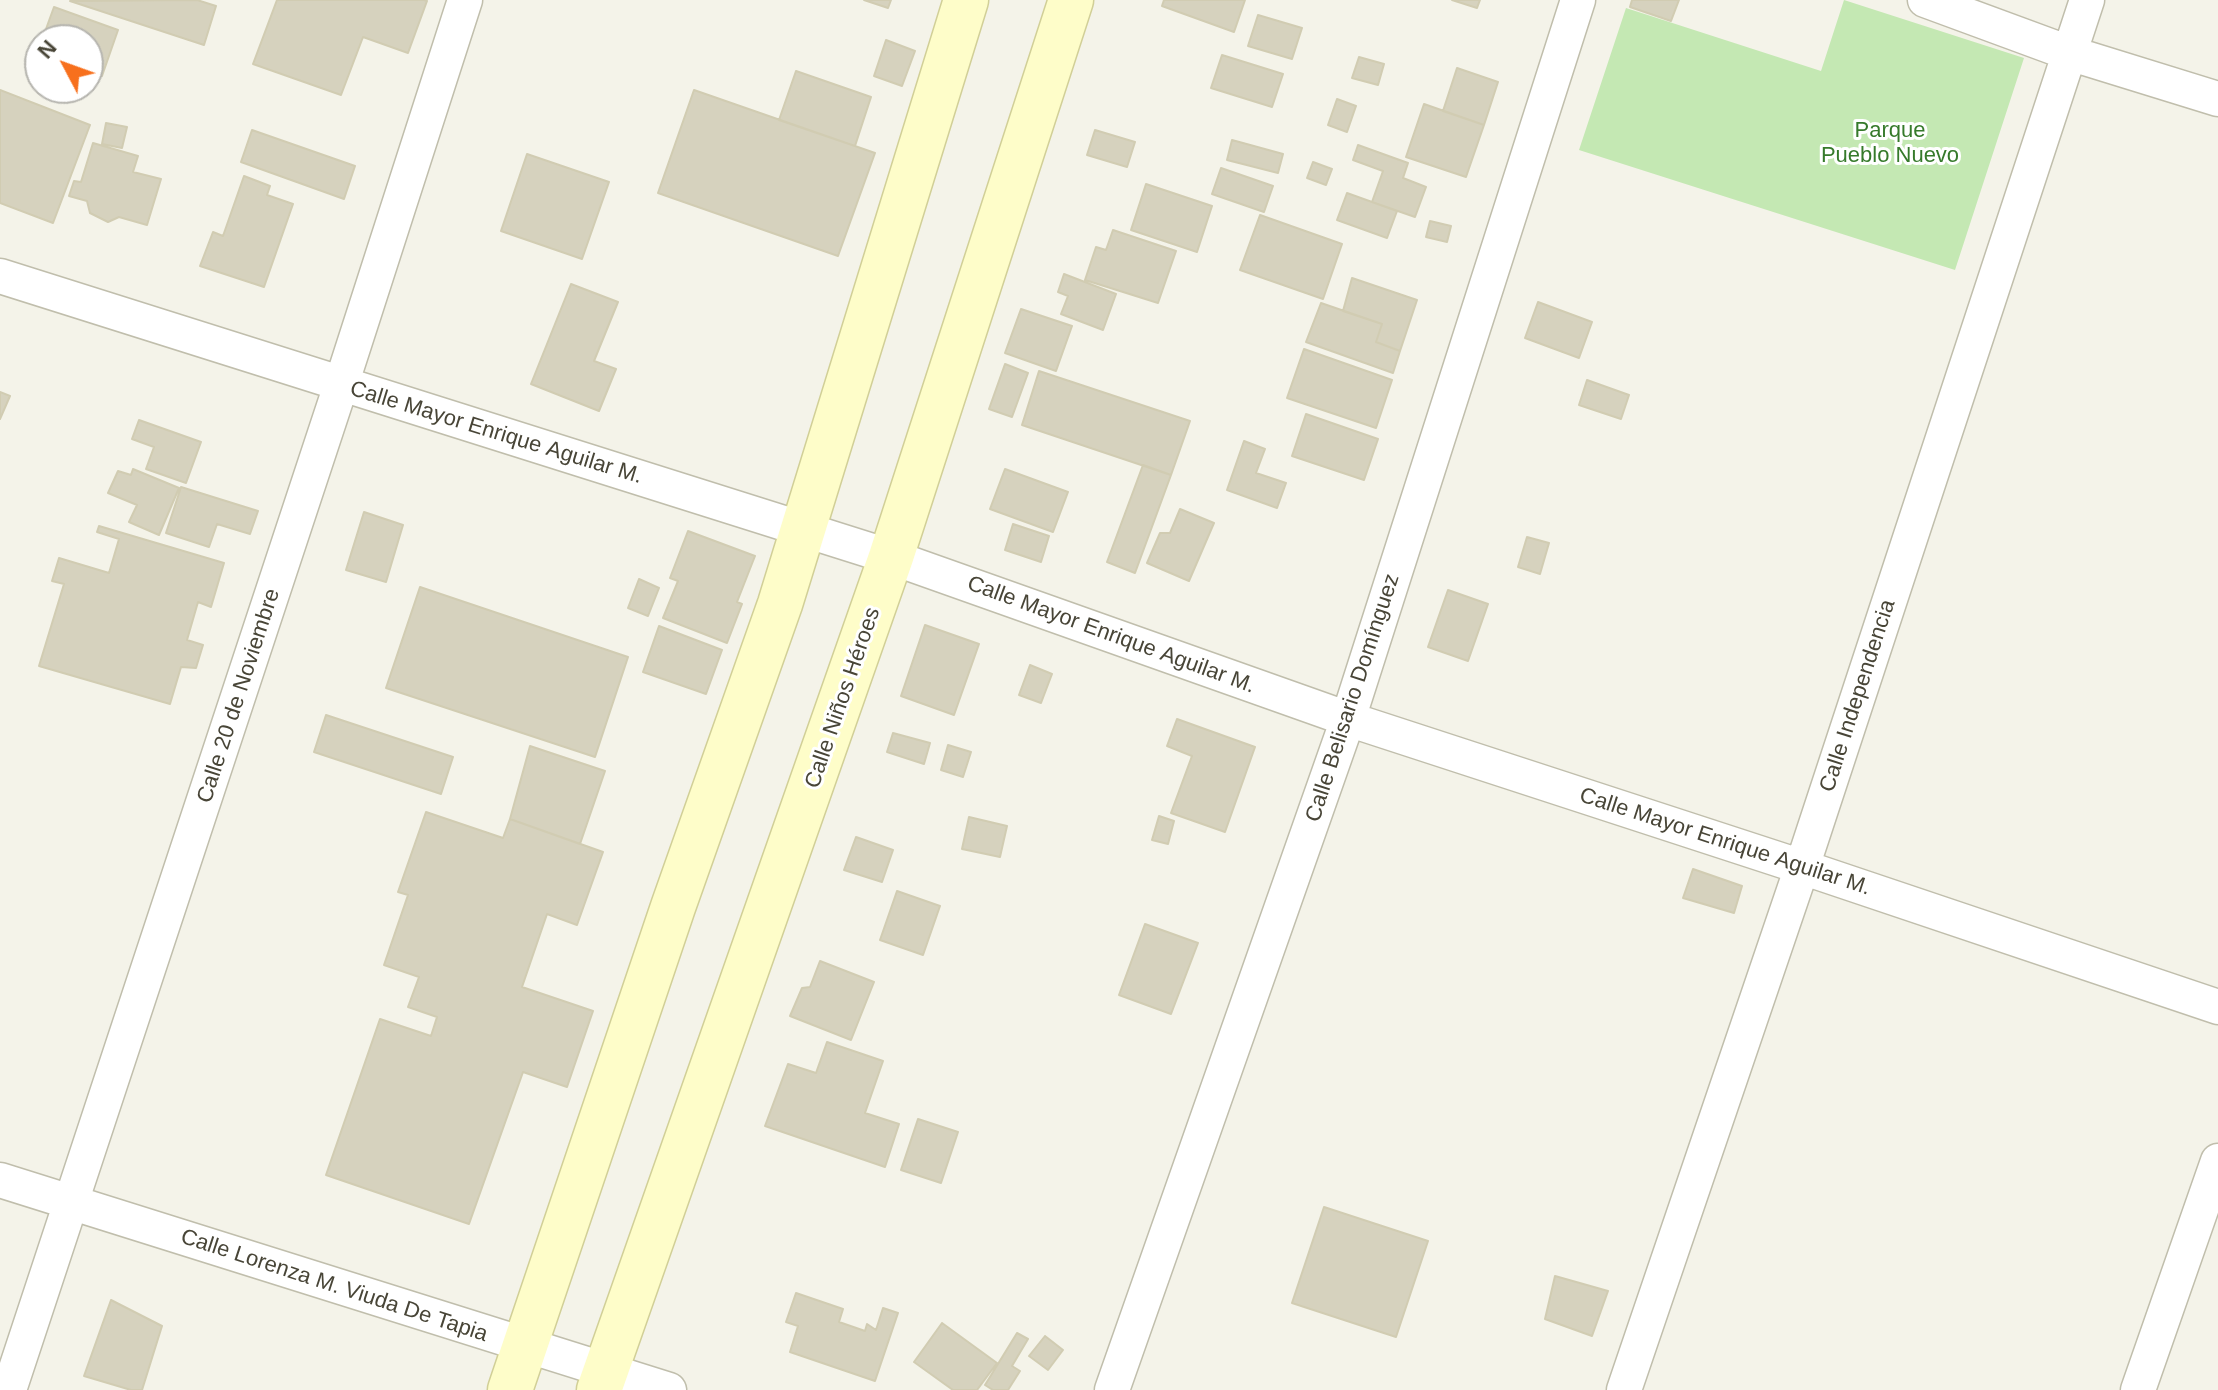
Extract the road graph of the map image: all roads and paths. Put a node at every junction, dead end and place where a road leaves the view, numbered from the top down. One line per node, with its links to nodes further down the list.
1 (465, 0): 10 (street, Calle 20 de Noviembre)
2 (966, 0): 11 (street)
3 (1071, 0): 12 (street, Calle Niños Héroes)
4 (1578, 0): 13 (street, Calle Belisario Domínguez)
5 (1925, 0): 7 (street)
6 (2087, 0): 7 (street, Calle Independencia)
7 (2069, 53): 8 (street); 14 (street, Calle Independencia)
8 (2218, 99)
9 (0, 276): 10 (street, Calle Mayor Enrique Aguilar M.)
10 (341, 385): 11 (street, Calle Mayor Enrique Aguilar M.); 18 (street, Calle 20 de Noviembre)
11 (803, 529): 12 (street, Calle Mayor Enrique Aguilar M.); 19 (street)
12 (891, 557): 13 (street, Calle Mayor Enrique Aguilar M.); 20 (street, Calle Niños Héroes)
13 (1348, 719): 14 (street, Calle Mayor Enrique Aguilar M.); 24 (street, Calle Belisario Domínguez)
14 (1802, 867): 15 (street, Calle Mayor Enrique Aguilar M.); 25 (street, Calle Independencia)
15 (2218, 1007)
16 (2218, 1161): 26 (street)
17 (0, 1180): 18 (street, Calle Lorenza M. Viuda De Tapia)
18 (73, 1203): 19 (street, Calle Lorenza M. Viuda De Tapia); 21 (street, Calle 20 de Noviembre)
19 (524, 1346): 20 (street, Calle Lorenza M. Viuda De Tapia); 22 (street)
20 (603, 1380): 23 (street, Calle Lorenza M. Viuda De Tapia)
21 (9, 1390)
22 (510, 1390)
23 (669, 1390)
24 (1112, 1390)
25 (1624, 1390)
26 (2138, 1390)

